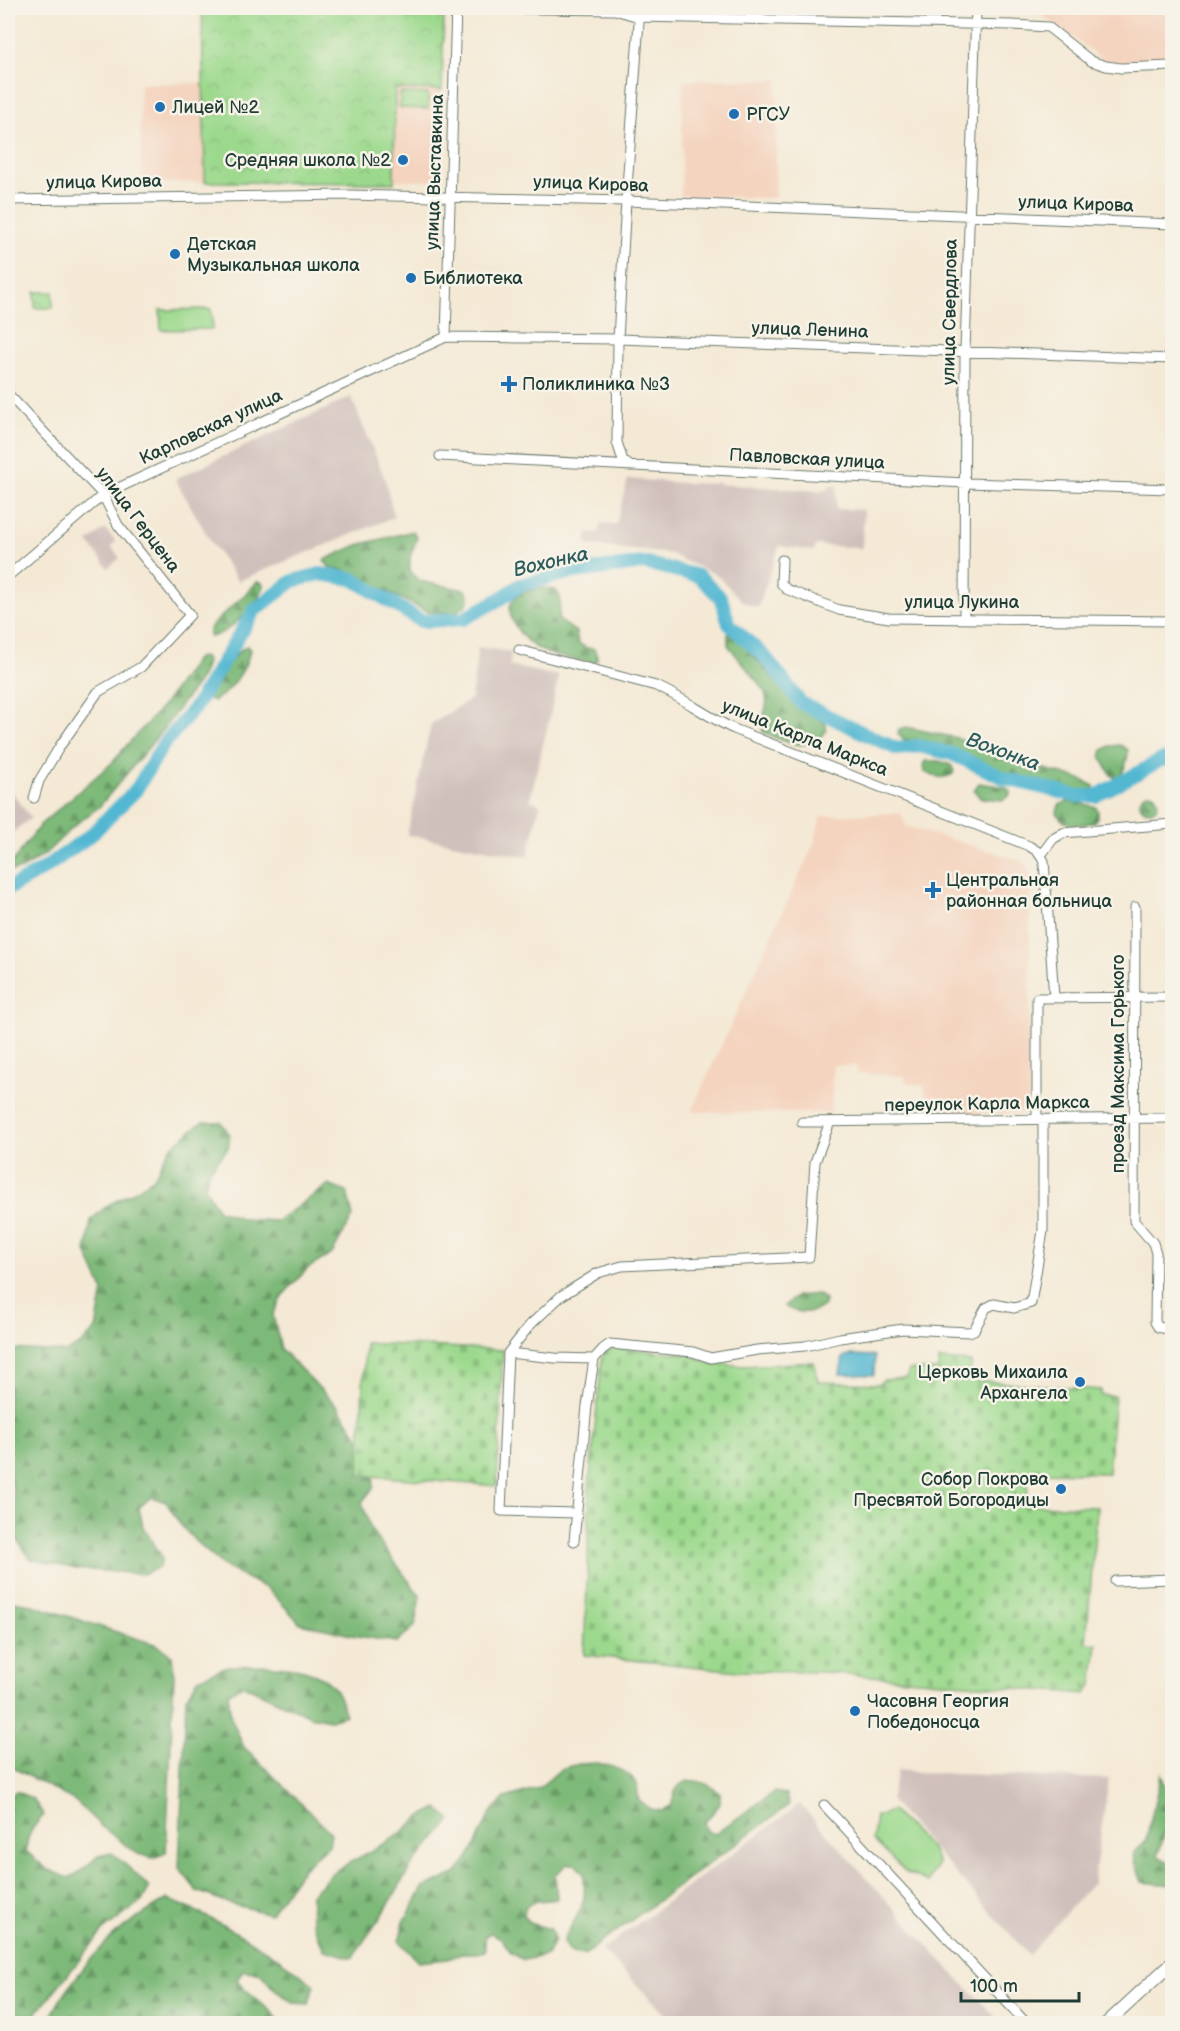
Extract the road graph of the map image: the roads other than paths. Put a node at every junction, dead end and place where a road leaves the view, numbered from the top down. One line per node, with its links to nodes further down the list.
1 (456, 8): 7 (street, улица Выставкина)
2 (463, 8): 4 (street)
3 (976, 8): 5 (street, улица Свердлова)
4 (640, 12): 5 (street); 9 (street)
5 (975, 24): 6 (street); 10 (street, улица Свердлова)
6 (1173, 66)
7 (451, 197): 8 (street, улица Кирова); 9 (street, улица Кирова); 12 (street, улица Выставкина)
8 (8, 200)
9 (626, 201): 10 (street, улица Кирова); 13 (street)
10 (968, 216): 11 (street, улица Кирова); 14 (street, улица Свердлова)
11 (1173, 224)
12 (446, 337): 13 (street, улица Ленина); 21 (street, Карповская улица)
13 (618, 339): 14 (street, улица Ленина); 18 (street)
14 (966, 352): 15 (street, улица Ленина); 19 (street, улица Свердлова)
15 (1173, 358)
16 (8, 394): 21 (street, улица Герцена)
17 (440, 456): 18 (street, Павловская улица)
18 (630, 466): 19 (street, Павловская улица)
19 (966, 483): 20 (street, Павловская улица); 24 (street, улица Свердлова)
20 (1173, 489)
21 (103, 495): 23 (street, Карповская улица); 27 (street, улица Герцена)
22 (782, 560): 24 (street, улица Лукина)
23 (8, 576)
24 (964, 618): 25 (street, улица Лукина)
25 (1173, 621)
26 (519, 650): 29 (street, улица Карла Маркса)
27 (34, 798)
28 (1173, 824): 29 (street)
29 (1041, 855): 31 (street)
30 (1135, 907): 32 (street, проезд Максима Горького)
31 (1054, 997): 32 (street); 36 (street)
32 (1135, 997): 33 (street); 34 (street, проезд Максима Горького)
33 (1173, 997)
34 (1134, 1118): 35 (street, переулок Карла Маркса); 36 (street, переулок Карла Маркса); 39 (street, проезд Максима Горького)
35 (1173, 1118)
36 (1040, 1119): 38 (street, переулок Карла Маркса); 41 (street)
37 (802, 1122): 38 (street, переулок Карла Маркса)
38 (830, 1122): 40 (street)
39 (1173, 1330)
40 (508, 1353): 41 (street); 42 (street)
41 (594, 1359): 42 (street)
42 (576, 1513): 43 (street)
43 (574, 1541)
44 (1173, 1580): 45 (street)
45 (1115, 1581)
46 (824, 1805): 48 (street)
47 (1173, 1963): 49 (main road)
48 (1027, 2024)
49 (1106, 2024)

